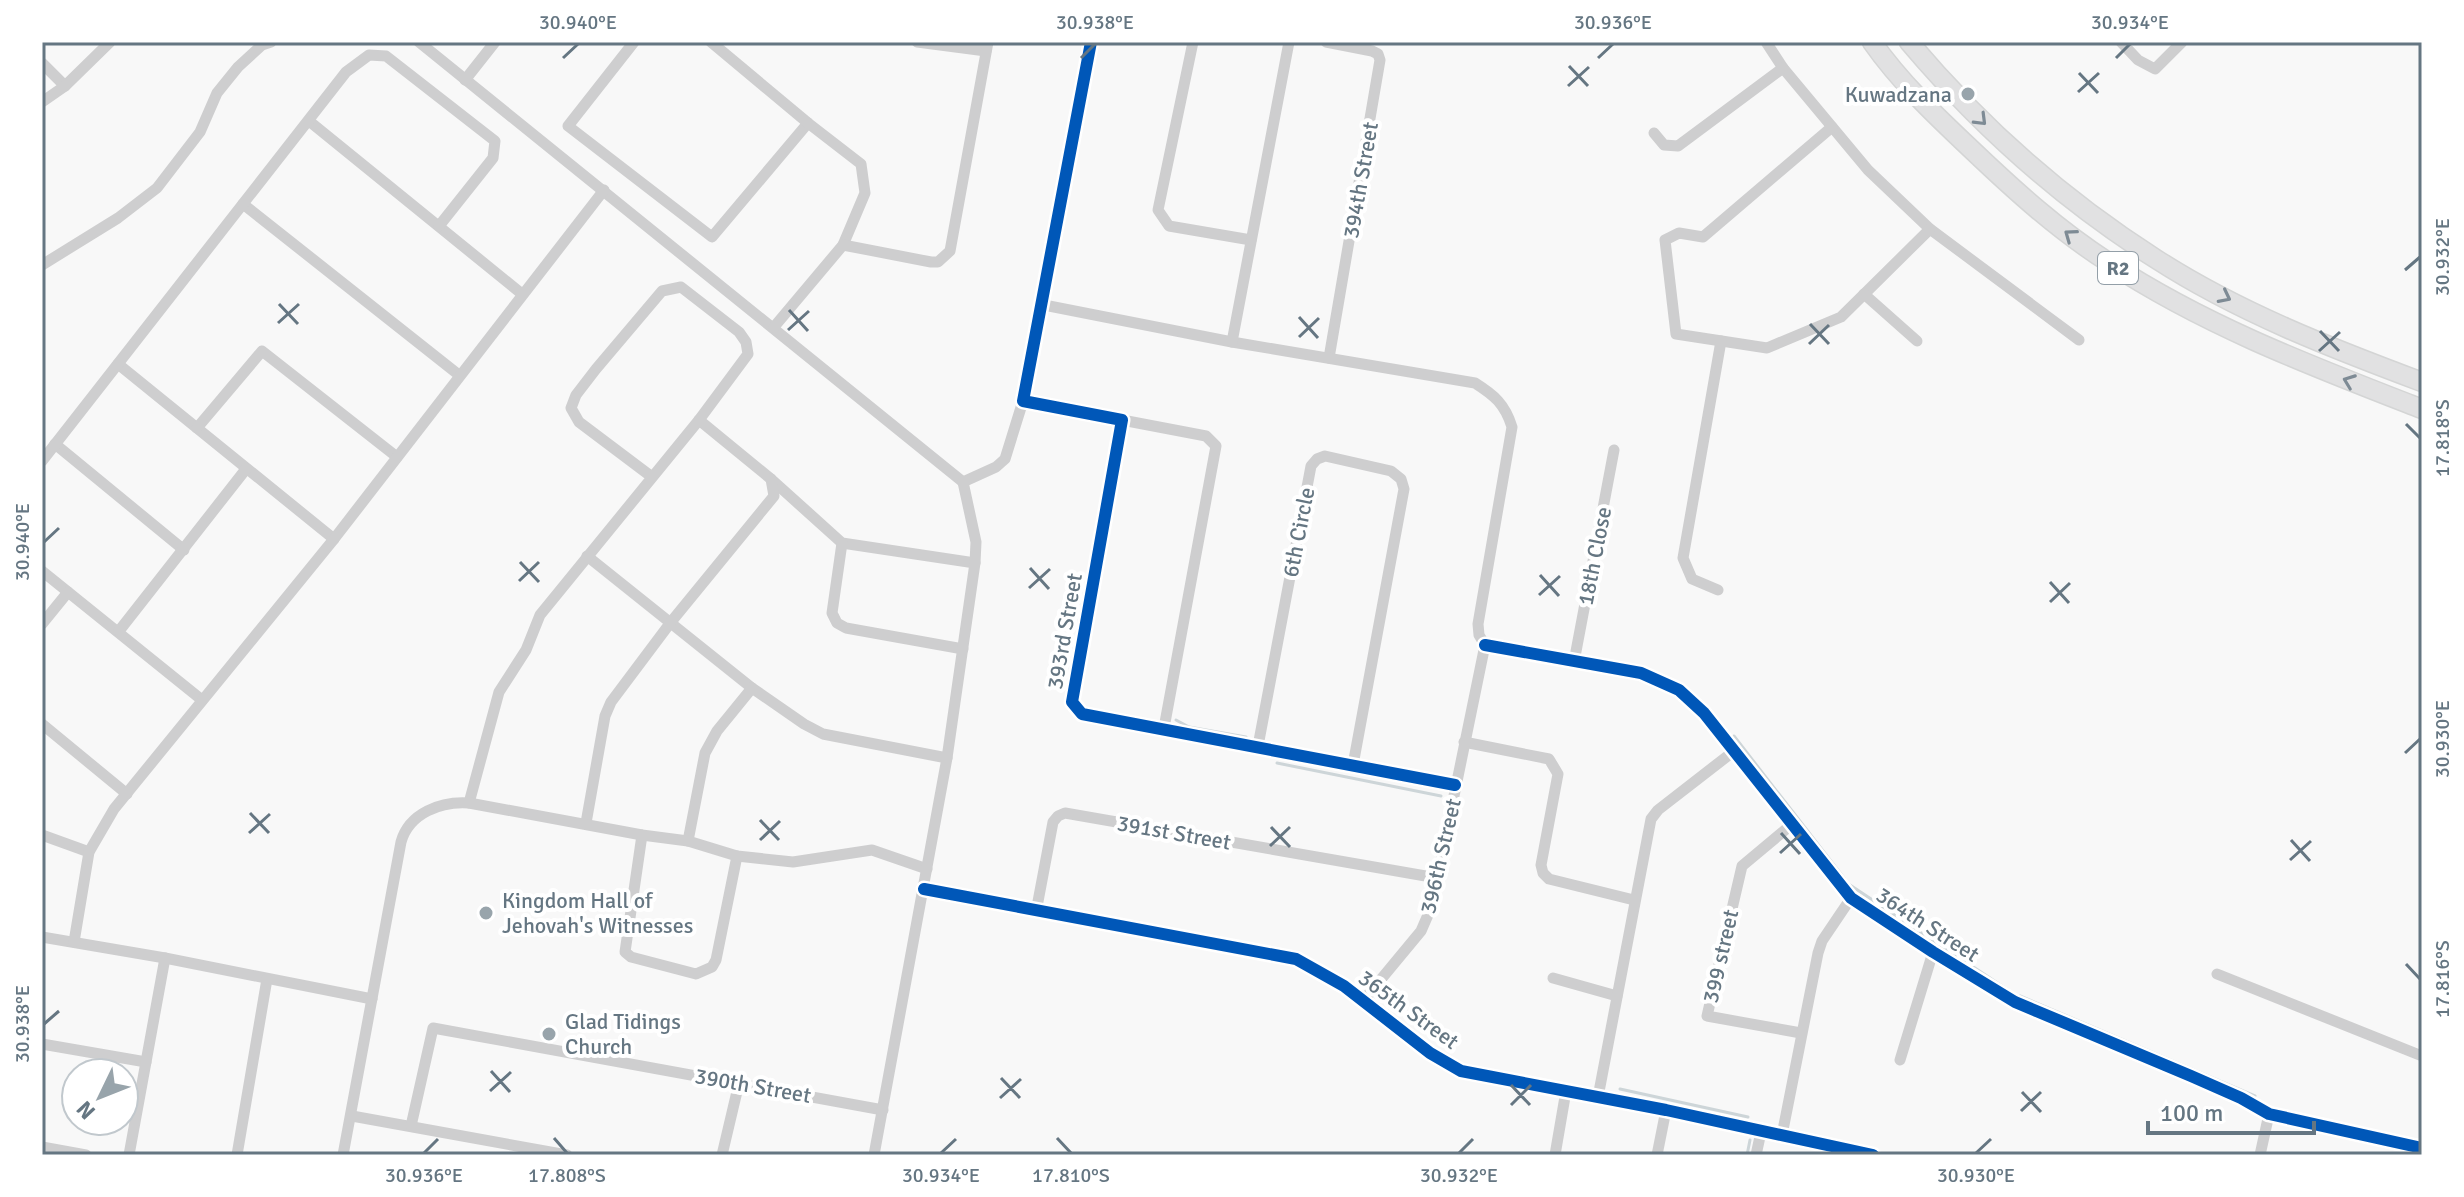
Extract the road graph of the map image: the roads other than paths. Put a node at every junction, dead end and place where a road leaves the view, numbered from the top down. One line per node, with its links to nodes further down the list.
1 (110, 42): 21 (street)
2 (271, 42): 33 (street)
3 (419, 42): 20 (street)
4 (495, 42): 20 (street)
5 (634, 42): 24 (street)
6 (711, 42): 24 (street)
7 (917, 42): 17 (street)
8 (1091, 42): 36 (street)
9 (1193, 42): 31 (street)
10 (1289, 42): 31 (street)
11 (1326, 42): 42 (street, 394th Street)
12 (1766, 42): 19 (street)
13 (1872, 42): 47 (highway, R2, one-way to 13)
14 (1909, 42): 45 (highway, R2, one-way to 45)
15 (2121, 42): 16 (street)
16 (2182, 42)
17 (987, 46): 32 (street)
18 (42, 63): 21 (street)
19 (1783, 68): 25 (street); 26 (street)
20 (465, 80): 27 (street)
21 (65, 86): 22 (street)
22 (42, 102)
23 (309, 121): 28 (street); 29 (street); 29 (street)
24 (808, 123): 32 (street)
25 (1832, 127): 30 (street); 39 (street)
26 (1654, 133)
27 (604, 190): 34 (street); 37 (street)
28 (243, 204): 43 (street); 44 (street)
29 (439, 226): 34 (street)
30 (1930, 229): 35 (street); 38 (street)
31 (1251, 240): 41 (street)
32 (843, 245): 37 (street)
33 (42, 265)
34 (522, 294): 44 (street)
35 (1864, 294): 39 (street); 40 (street)
36 (1044, 305): 41 (street, 396th Street); 46 (street)
37 (774, 327): 58 (street)
38 (2079, 340)
39 (1721, 341): 65 (street)
40 (1917, 341)
41 (1232, 342): 42 (street, 396th Street)
42 (1329, 358): 70 (street, 396th Street)
43 (118, 364): 50 (street); 51 (street)
44 (459, 375): 53 (street)
45 (2422, 382)
46 (1023, 401): 49 (street); 58 (street)
47 (2422, 409)
48 (699, 420): 56 (street); 56 (street); 57 (street)
49 (1122, 420): 76 (street, 393rd Street); 76 (street)
50 (197, 428): 53 (street); 55 (street)
51 (55, 444): 54 (street); 61 (street)
52 (1614, 450): 72 (street, 18th Close)
53 (397, 457): 59 (street)
54 (42, 461)
55 (246, 469): 59 (street); 61 (street)
56 (652, 477): 62 (street)
57 (771, 479): 60 (street); 67 (street)
58 (963, 482): 63 (street)
59 (334, 539): 74 (street)
60 (842, 543): 63 (street); 71 (street)
61 (184, 550): 69 (street)
62 (587, 556): 67 (street); 84 (street)
63 (975, 563): 71 (street)
64 (42, 571): 66 (street)
65 (1718, 590)
66 (68, 592): 68 (street); 69 (street)
67 (671, 622): 73 (street); 85 (street)
68 (42, 624)
69 (119, 631): 74 (street)
70 (1485, 645): 72 (street, 364th Street); 77 (street, 396th Street)
71 (963, 649): 80 (street)
72 (1574, 662): 79 (street, 364th Street)
73 (752, 688): 80 (street); 89 (street)
74 (202, 700): 83 (street)
75 (42, 724): 83 (street)
76 (1164, 728): 78 (street, 393rd Street)
77 (1464, 742): 82 (street, 396th Street); 96 (street)
78 (1258, 746): 81 (street, 393rd Street); 81 (street, 6th Circle)
79 (1734, 751): 86 (street, 364th Street); 96 (street)
80 (947, 758): 92 (street)
81 (1353, 765): 82 (street, 393rd Street)
82 (1455, 785): 93 (street, 396th Street)
83 (127, 794): 90 (street)
84 (469, 803): 85 (street); 106 (street)
85 (586, 823): 88 (street)
86 (1791, 825): 95 (street, 364th Street); 108 (street, 399 street)
87 (42, 835): 90 (street)
88 (642, 835): 89 (street); 91 (street)
89 (688, 841): 91 (street)
90 (89, 852): 99 (street)
91 (737, 856): 92 (street)
92 (927, 869): 94 (street)
93 (1437, 878): 97 (street, 391st Street); 107 (street, 396th Street)
94 (924, 889): 97 (street, 365th Street); 116 (street)
95 (1851, 898): 100 (street, 364th Street); 108 (street)
96 (1634, 900): 105 (street)
97 (1036, 912): 107 (street, 365th Street)
98 (42, 937): 99 (street)
99 (74, 942): 101 (street)
100 (1933, 952): 111 (street); 118 (street, 364th Street)
101 (165, 958): 104 (street); 112 (street)
102 (2217, 974): 110 (street)
103 (1553, 978): 105 (street)
104 (267, 979): 106 (street); 127 (street)
105 (1617, 996): 115 (street)
106 (372, 999): 119 (street)
107 (1363, 1001): 114 (street, 365th Street)
108 (1801, 1033): 122 (street)
109 (42, 1044): 112 (street)
110 (2422, 1056)
111 (1900, 1060)
112 (146, 1062): 126 (street)
113 (739, 1083): 116 (street, 390th Street); 120 (street, 390th Street); 130 (street)
114 (1566, 1091): 115 (street, 365th Street); 132 (street)
115 (1598, 1097): 117 (street, 365th Street)
116 (883, 1110): 131 (street)
117 (1666, 1110): 121 (street, 365th Street); 133 (street)
118 (2269, 1114): 124 (street, 364th Street); 136 (street)
119 (352, 1116): 120 (street); 128 (street)
120 (411, 1126): 129 (street)
121 (1761, 1132): 122 (street, 365th Street); 134 (street)
122 (1782, 1135): 135 (street, 365th Street)
123 (42, 1147): 125 (street)
124 (2422, 1148)
125 (86, 1155)
126 (129, 1155)
127 (237, 1155)
128 (343, 1155)
129 (563, 1155)
130 (722, 1155)
131 (874, 1155)
132 (1555, 1155)
133 (1657, 1155)
134 (1756, 1155)
135 (1873, 1155)
136 (2260, 1155)

